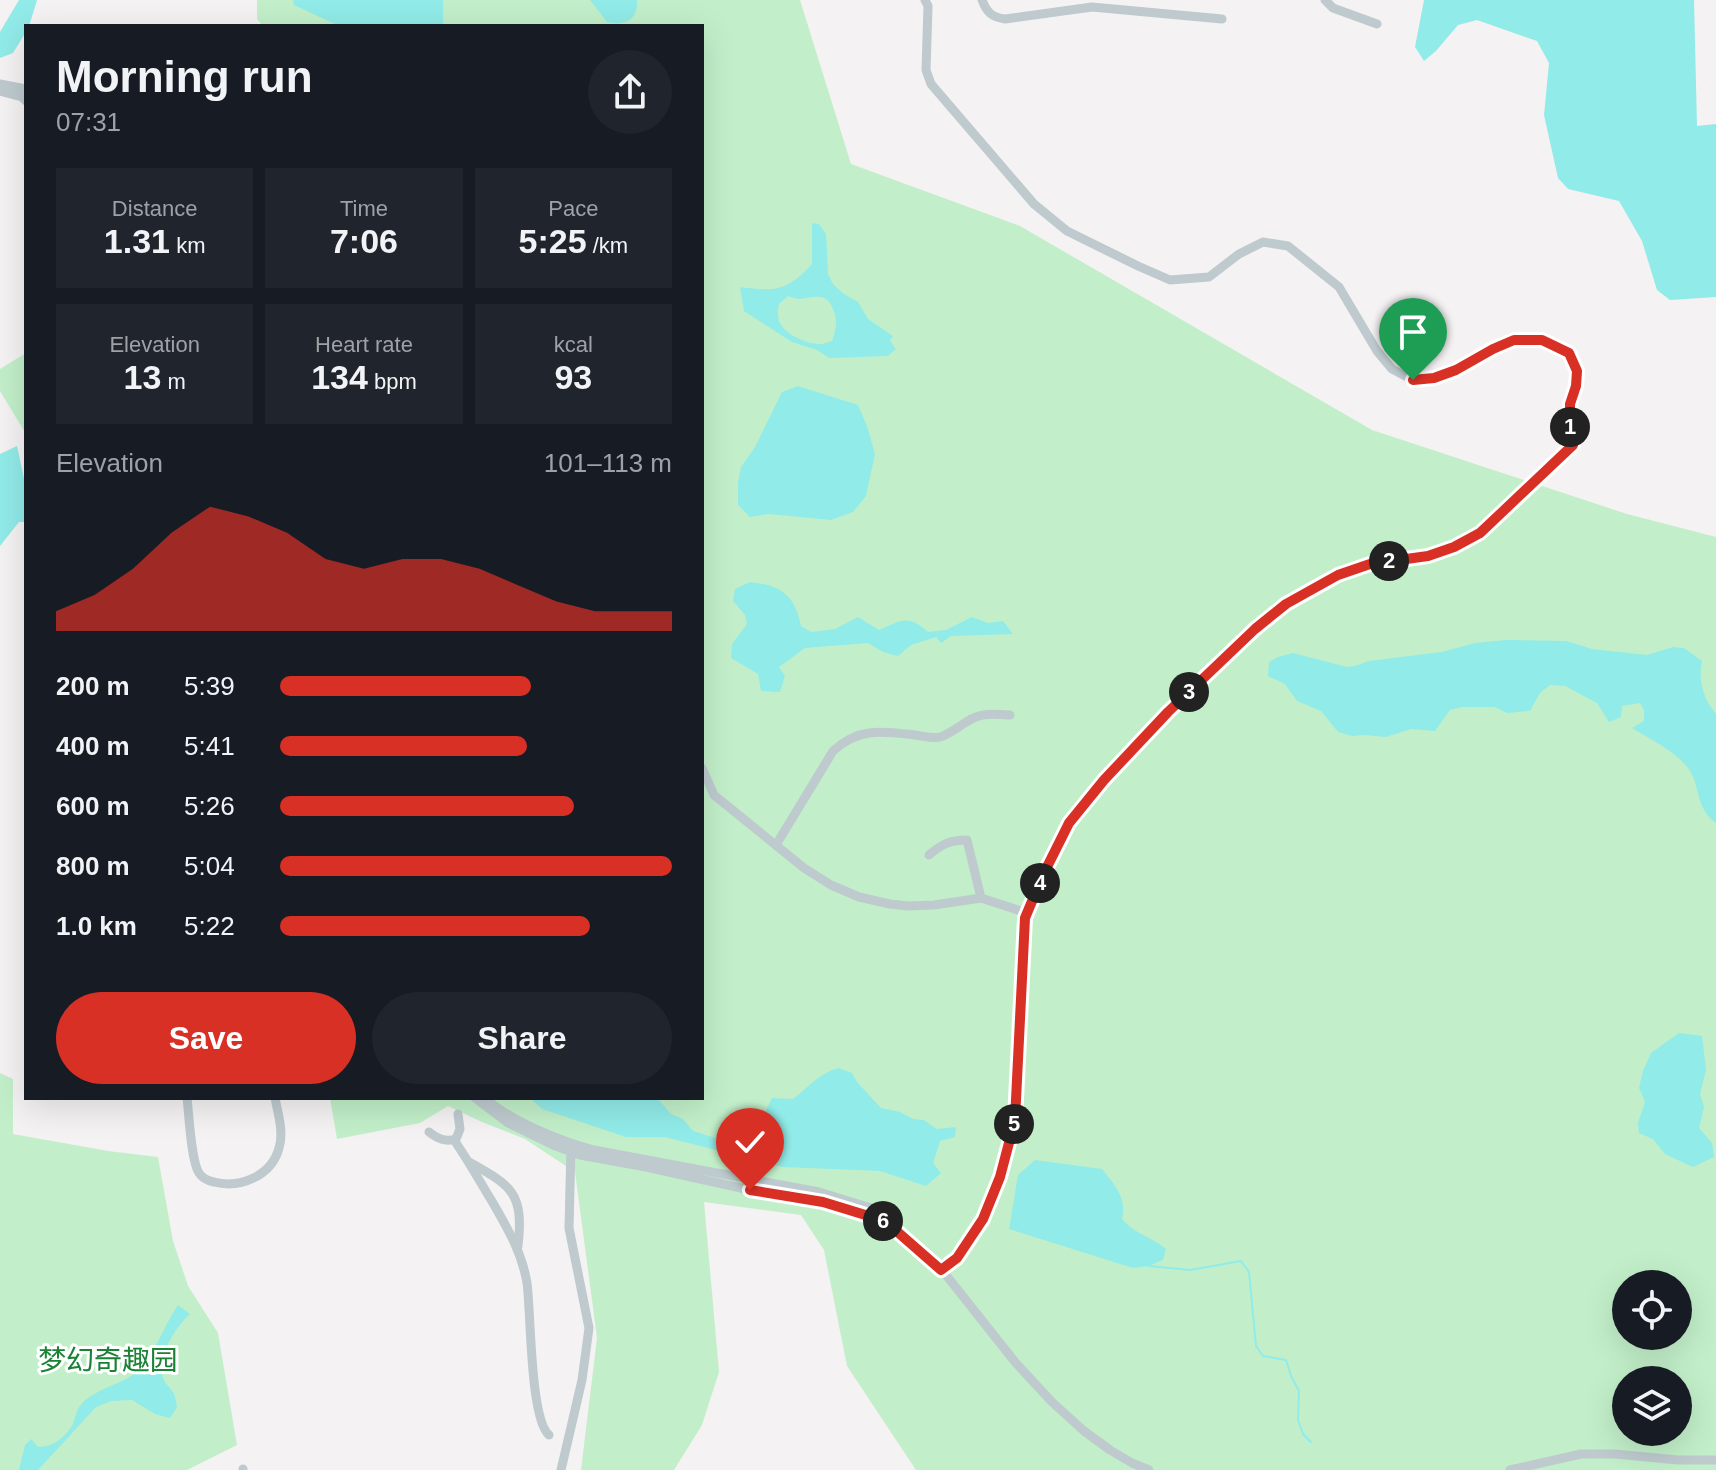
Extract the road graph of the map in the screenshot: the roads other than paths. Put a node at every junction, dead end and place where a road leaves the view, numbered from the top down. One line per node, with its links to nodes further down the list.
1 (925, 0): 15 (street)
2 (982, 0): 4 (street)
3 (1325, 0): 5 (street)
4 (1222, 19)
5 (1377, 24)
6 (24, 82): 7 (street)
7 (2, 86): 8 (street); 9 (street)
8 (24, 89)
9 (24, 99)
10 (1010, 715): 12 (street)
11 (704, 772): 12 (street)
12 (776, 845): 14 (street)
13 (929, 855): 14 (street)
14 (981, 898): 15 (street)
15 (1027, 913): 26 (street)
16 (187, 1100): 17 (street)
17 (275, 1100)
18 (478, 1100): 23 (street)
19 (488, 1100): 23 (street)
20 (458, 1114): 22 (street)
21 (429, 1132): 22 (street)
22 (454, 1140): 24 (street)
23 (571, 1148): 26 (street); 29 (street)
24 (469, 1162): 25 (street); 25 (street)
25 (518, 1250): 27 (street)
26 (941, 1270): 30 (street)
27 (549, 1435)
28 (1716, 1460): 31 (street)
29 (561, 1470)
30 (1149, 1470)
31 (1510, 1470)

